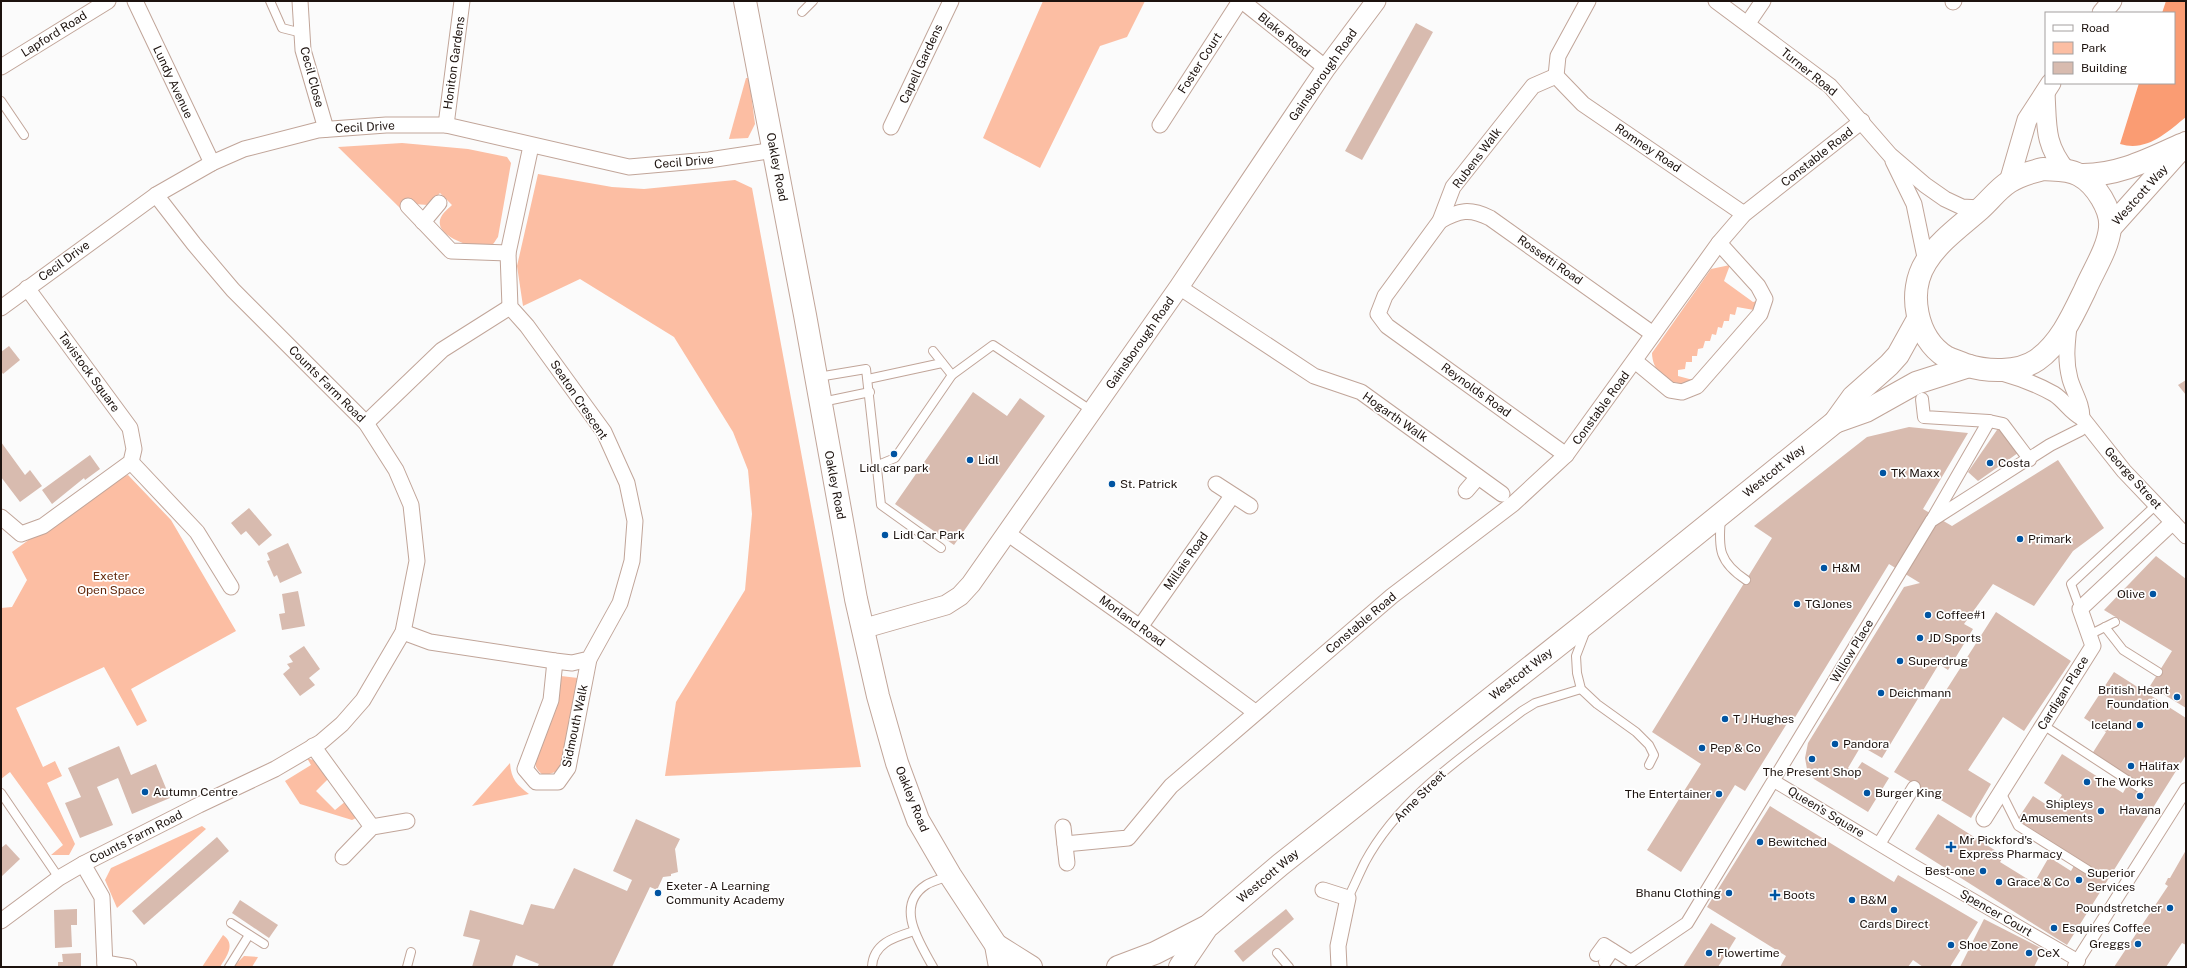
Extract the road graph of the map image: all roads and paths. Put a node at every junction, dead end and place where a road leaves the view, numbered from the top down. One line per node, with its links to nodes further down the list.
1 (108, 1): 19 (street, Lapford Road)
2 (135, 1): 34 (street, Lundy Avenue)
3 (270, 1): 18 (lane)
4 (300, 1): 18 (street, Cecil Close)
5 (462, 1): 25 (street, Honiton Gardens)
6 (745, 1): 32 (main road, Oakley Road)
7 (813, 1): 15 (lane)
8 (951, 1): 27 (street, Capell Gardens)
9 (1241, 1): 20 (street, Blake Road); 26 (street, Foster Court)
10 (1376, 1): 20 (street, Gainsborough Road)
11 (1588, 1): 21 (street)
12 (1716, 1): 17 (street, Turner Road)
13 (1763, 1): 17 (street)
14 (2112, 1): 16 (street)
15 (802, 12)
16 (2103, 12)
17 (1748, 23): 24 (street, Turner Road)
18 (302, 33): 28 (street, Cecil Close)
19 (1, 67)
20 (1326, 68): 48 (street, Gainsborough Road)
21 (1556, 76): 41 (street, Romney Road); 42 (street, Rubens Walk)
22 (2048, 88): 35 (street); 36 (street)
23 (1, 101): 29 (lane)
24 (1862, 121): 33 (street, Turner Road); 41 (street, Constable Road)
25 (446, 125): 28 (street, Cecil Drive); 31 (street, Cecil Drive)
26 (1160, 125)
27 (891, 127)
28 (326, 129): 34 (street, Cecil Drive)
29 (24, 135)
30 (2186, 143): 35 (main road, Westcott Way); 44 (main road, Westcott Way)
31 (531, 146): 32 (street, Cecil Drive); 46 (street)
32 (774, 150): 62 (main road, Oakley Road)
33 (1890, 155): 40 (street, Turner Road); 47 (street, Turner Road)
34 (212, 163): 37 (street, Cecil Drive)
35 (2073, 173): 36 (main road, Westcott Way); 44 (main road)
36 (2009, 182): 40 (main road, Westcott Way)
37 (156, 195): 49 (street, Cecil Drive); 70 (street, Counts Farm Road)
38 (439, 203): 43 (street)
39 (408, 206): 43 (street)
40 (1980, 208): 47 (main road, Westcott Way)
41 (1744, 214): 45 (street, Constable Road)
42 (1440, 221): 54 (street, Rubens Walk); 55 (street, Rossetti Road)
43 (423, 222): 46 (street)
44 (2110, 228): 53 (main road)
45 (1719, 243): 55 (street, Constable Road); 57 (street, Constable Road)
46 (508, 253): 50 (street)
47 (1926, 262): 52 (main road)
48 (1179, 287): 67 (street, Gainsborough Road); 76 (street, Hogarth Walk)
49 (27, 288): 51 (street, Cecil Drive); 74 (street, Tavistock Square)
50 (510, 307): 70 (street); 100 (street, Seaton Crescent)
51 (1, 308)
52 (1918, 319): 59 (main road); 69 (main road, Westcott Way)
53 (2070, 321): 60 (main road); 71 (street, George Street)
54 (1387, 326): 72 (street, Reynolds Road)
55 (1653, 334): 57 (street, Constable Road)
56 (933, 351): 58 (lane)
57 (1635, 361): 72 (street, Constable Road)
58 (942, 363): 61 (lane); 63 (lane)
59 (1969, 366): 60 (main road); 69 (main road, Westcott Way)
60 (1994, 370): 71 (street, George Street)
61 (952, 376): 67 (lane); 75 (lane)
62 (815, 378): 63 (lane); 66 (main road, Oakley Road)
63 (868, 379): 64 (lane)
64 (870, 392): 66 (lane); 75 (lane)
65 (1922, 399): 68 (street)
66 (819, 403): 97 (main road, Oakley Road)
67 (1092, 411): 87 (street, Gainsborough Road)
68 (1988, 421): 73 (street); 85 (street, Willow Place)
69 (1835, 422): 83 (main road, Westcott Way)
70 (366, 423): 98 (street, Counts Farm Road)
71 (2081, 424): 73 (street, Willow Place); 81 (street, George Street)
72 (1566, 455): 104 (street, Constable Road)
73 (2030, 460): 85 (street, Willow Place)
74 (131, 462): 84 (street); 91 (street)
75 (878, 465): 89 (lane)
76 (1478, 477): 78 (street); 79 (street, Hogarth Walk)
77 (1216, 484): 80 (street)
78 (1466, 491)
79 (1502, 494)
80 (1232, 496): 82 (street); 95 (street, Millais Road)
81 (2156, 505): 86 (street, George Street); 92 (lane)
82 (1250, 506)
83 (1722, 514): 90 (lane); 93 (main road, Westcott Way)
84 (1, 517)
85 (1931, 521): 108 (street, Willow Place)
86 (2174, 522): 88 (street, George Street); 92 (street)
87 (1007, 533): 95 (street, Morland Road); 97 (street, Gainsborough Road)
88 (2186, 536)
89 (941, 548)
90 (1746, 580)
91 (231, 587)
92 (2080, 609): 99 (street, Cardigan Place)
93 (1590, 620): 103 (lane); 131 (main road, Westcott Way)
94 (2115, 622): 96 (lane)
95 (1140, 627): 104 (street, Morland Road)
96 (2105, 627): 99 (lane); 102 (lane)
97 (862, 629): 125 (main road, Oakley Road)
98 (403, 632): 101 (street); 106 (street, Counts Farm Road)
99 (2089, 635): 105 (street, Cardigan Place)
100 (589, 659): 101 (street); 101 (street, Sidmouth Walk)
101 (555, 661)
102 (2158, 672)
103 (1581, 689): 107 (lane); 128 (lane, Anne Street)
104 (1255, 712): 118 (street, Constable Road)
105 (2043, 725): 110 (lane); 112 (street, Cardigan Place)
106 (313, 746): 116 (street); 122 (street, Counts Farm Road)
107 (1649, 765)
108 (1774, 781): 119 (street, Queen's Square); 138 (street, Willow Place)
109 (1914, 787): 119 (street)
110 (2141, 789)
111 (2186, 789): 139 (street)
112 (2001, 792): 114 (street, Cardigan Place); 124 (lane)
113 (1, 793): 126 (lane)
114 (1984, 819)
115 (407, 821): 116 (street)
116 (372, 827): 120 (street)
117 (1063, 827): 118 (street)
118 (1065, 844): 121 (street)
119 (1879, 844): 123 (street, Queen's Square)
120 (343, 856)
121 (1067, 863)
122 (82, 864): 126 (street, Counts Farm Road); 140 (street)
123 (1913, 865): 139 (street, Spencer Court)
124 (2088, 870)
125 (950, 875): 132 (lane); 135 (main road, Oakley Road)
126 (59, 878): 129 (street, Counts Farm Road)
127 (1323, 890): 128 (street)
128 (1348, 898): 151 (street, Anne Street)
129 (1, 921)
130 (231, 923): 133 (lane)
131 (1207, 927): 148 (main road, Westcott Way); 149 (main road, Westcott Way)
132 (914, 931): 144 (lane); 145 (lane)
133 (249, 935): 134 (lane); 142 (lane)
134 (264, 944)
135 (996, 945): 146 (main road); 147 (main road)
136 (411, 952): 143 (lane)
137 (1276, 953): 150 (lane)
138 (1601, 959)
139 (2076, 964)
140 (105, 965): 141 (street)
141 (129, 967)
142 (230, 967)
143 (407, 967)
144 (872, 967)
145 (933, 967)
146 (1000, 967)
147 (1031, 967)
148 (1118, 967)
149 (1180, 967)
150 (1289, 967)
151 (1339, 967)

